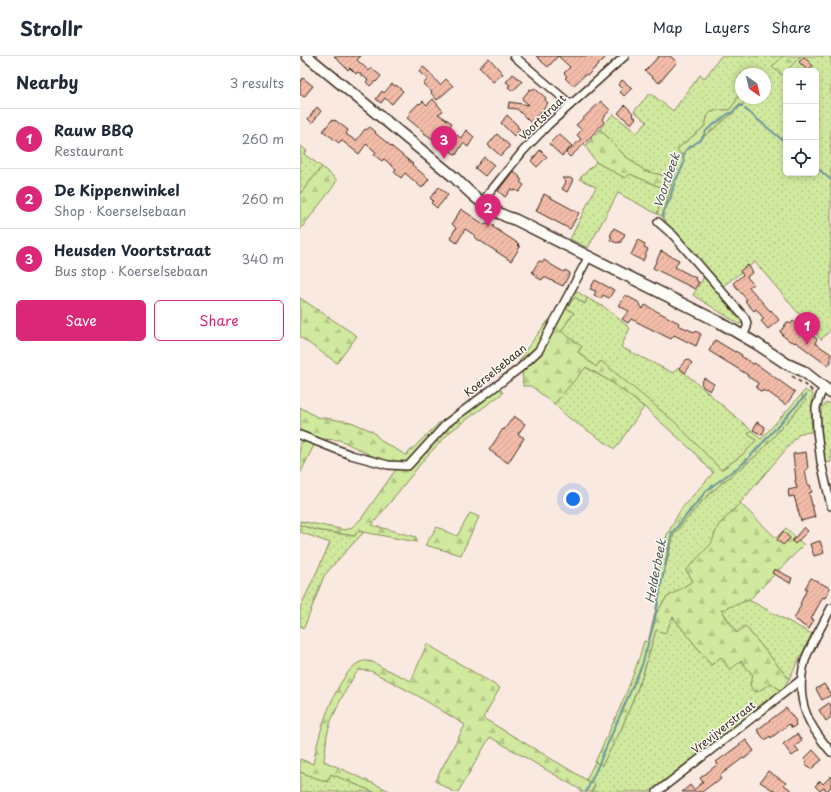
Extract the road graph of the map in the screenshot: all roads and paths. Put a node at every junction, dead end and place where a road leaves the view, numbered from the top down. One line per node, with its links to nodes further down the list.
1 (307, 56): 5 (street)
2 (514, 56): 4 (street)
3 (625, 56): 4 (street, Voortstraat)
4 (570, 104): 5 (street, Voortstraat)
5 (484, 200): 7 (street)
6 (658, 222): 8 (street)
7 (589, 256): 8 (street); 11 (street, Koerselsebaan)
8 (743, 335): 9 (street)
9 (825, 392): 10 (street); 12 (street)
10 (831, 400)
11 (300, 435)
12 (831, 506)
13 (831, 608): 14 (street)
14 (802, 679): 15 (street); 16 (street, Vrevijverstraat)
15 (831, 752)
16 (657, 792)

